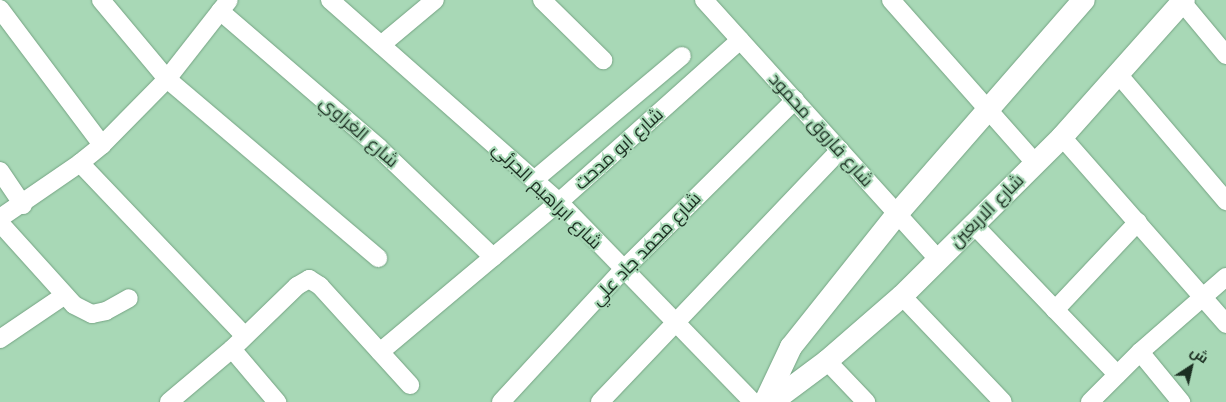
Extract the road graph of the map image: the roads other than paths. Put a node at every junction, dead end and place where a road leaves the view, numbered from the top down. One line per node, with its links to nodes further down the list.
1 (101, 0): 17 (street)
2 (436, 0): 12 (street)
3 (542, 0): 15 (street)
4 (704, 0): 11 (street, شارع فاروق محمود)
5 (891, 0): 19 (street)
6 (1084, 0): 19 (street)
7 (333, 1): 12 (street, شارع ابراهيم الجرئي)
8 (1183, 1): 13 (street); 16 (street, شارع الاربعين)
9 (224, 5): 17 (street); 35 (street, شارع الغراوي)
10 (0, 9): 21 (street)
11 (740, 40): 18 (street, شارع فاروق محمود); 27 (street, شارع ابو مدحت)
12 (381, 45): 26 (street, شارع ابراهيم الجرئي)
13 (1226, 55)
14 (682, 56): 26 (street)
15 (603, 60)
16 (1118, 74): 20 (street, شارع الاربعين); 28 (street)
17 (167, 79): 21 (street); 36 (street)
18 (795, 100): 22 (street, شارع فاروق محمود); 38 (street, شارع محمد جاد علي)
19 (988, 110): 24 (street); 30 (street)
20 (1062, 136): 24 (street, شارع الاربعين); 32 (street)
21 (102, 145): 23 (street)
22 (840, 150): 30 (street, شارع فاروق محمود); 45 (street)
23 (80, 163): 29 (street); 47 (street)
24 (1034, 163): 34 (street, شارع الاربعين)
25 (0, 172): 29 (street)
26 (534, 180): 27 (street, شارع ابراهيم الجرئي)
27 (559, 202): 35 (street, شارع ابو مدحت); 38 (street, شارع ابراهيم الجرئي)
28 (1226, 202)
29 (23, 205): 31 (street)
30 (897, 214): 37 (street, شارع فاروق محمود); 60 (street)
31 (0, 218)
32 (1138, 222): 42 (street); 44 (street)
33 (0, 223): 40 (street)
34 (974, 225): 37 (street, شارع الاربعين); 44 (street)
35 (493, 257): 50 (street, شارع ابو مدحت)
36 (378, 258)
37 (939, 260): 41 (street, شارع الاربعين)
38 (623, 270): 45 (street, شارع ابراهيم الجرئي); 57 (street, شارع محمد جاد علي)
39 (1226, 277): 42 (street)
40 (65, 294): 43 (street); 48 (street)
41 (902, 296): 52 (street, شارع الاربعين); 63 (street)
42 (1202, 297): 46 (street); 51 (street)
43 (129, 298)
44 (1055, 310): 53 (street)
45 (676, 323): 58 (street); 59 (street, شارع ابراهيم الجرئي)
46 (1226, 324)
47 (245, 336): 49 (street); 50 (street)
48 (0, 339)
49 (232, 349): 55 (street); 56 (street)
50 (380, 352): 54 (street)
51 (1140, 352): 53 (street); 65 (street)
52 (827, 361): 61 (street, شارع الاربعين); 62 (street)
53 (1117, 374): 64 (street)
54 (410, 385)
55 (169, 402)
56 (277, 402)
57 (501, 402)
58 (600, 402)
59 (754, 402)
60 (765, 402)
61 (772, 402)
62 (866, 402)
63 (1003, 402)
64 (1090, 402)
65 (1180, 402)

